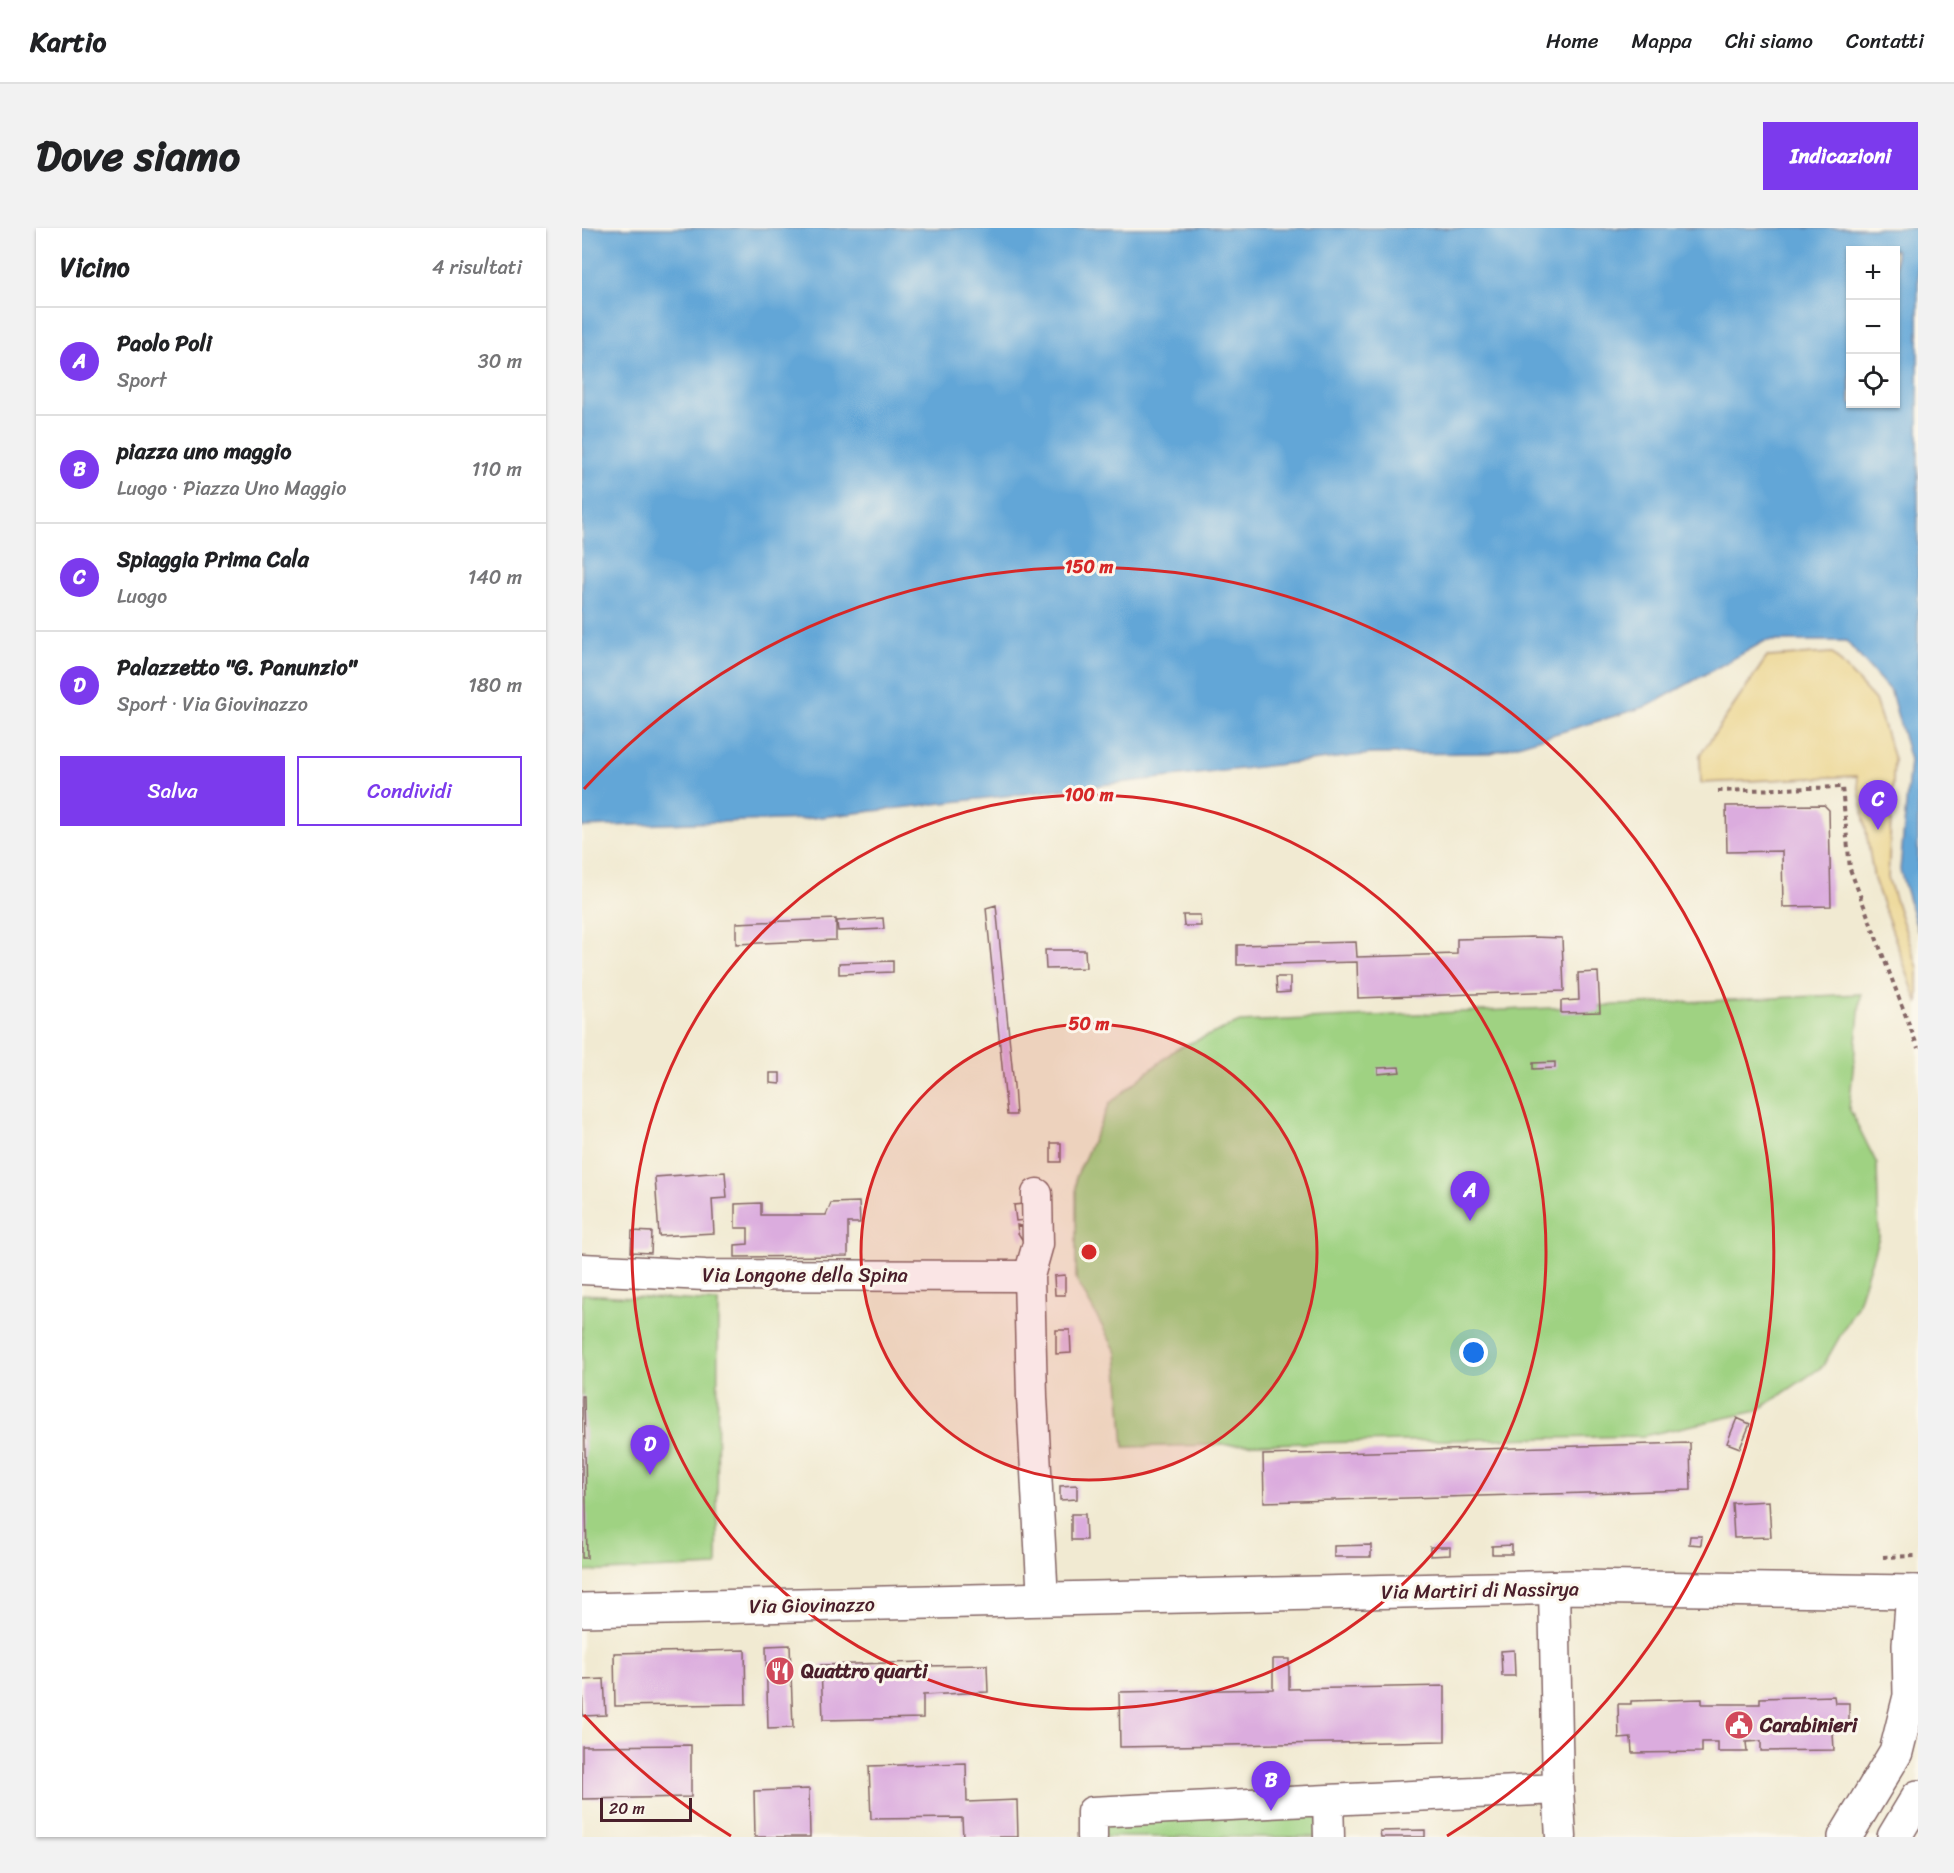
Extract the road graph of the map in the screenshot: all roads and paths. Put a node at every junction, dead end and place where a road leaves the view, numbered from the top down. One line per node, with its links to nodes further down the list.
1 (1718, 791): 2 (path)
2 (1918, 1048)
3 (1037, 1194): 5 (street)
4 (582, 1269): 5 (street, Via Longone della Spina)
5 (1029, 1276): 8 (street)
6 (1554, 1587): 7 (street, Via Martiri di Nassirya); 8 (street, Via Martiri di Nassirya); 10 (street)
7 (1915, 1592): 16 (street)
8 (1043, 1600): 9 (street, Via Giovinazzo)
9 (582, 1610)
10 (1558, 1789): 12 (street); 15 (street)
11 (1918, 1797): 17 (street)
12 (1328, 1800): 13 (street); 14 (street)
13 (1092, 1837)
14 (1329, 1837)
15 (1561, 1837)
16 (1845, 1837)
17 (1894, 1837)

